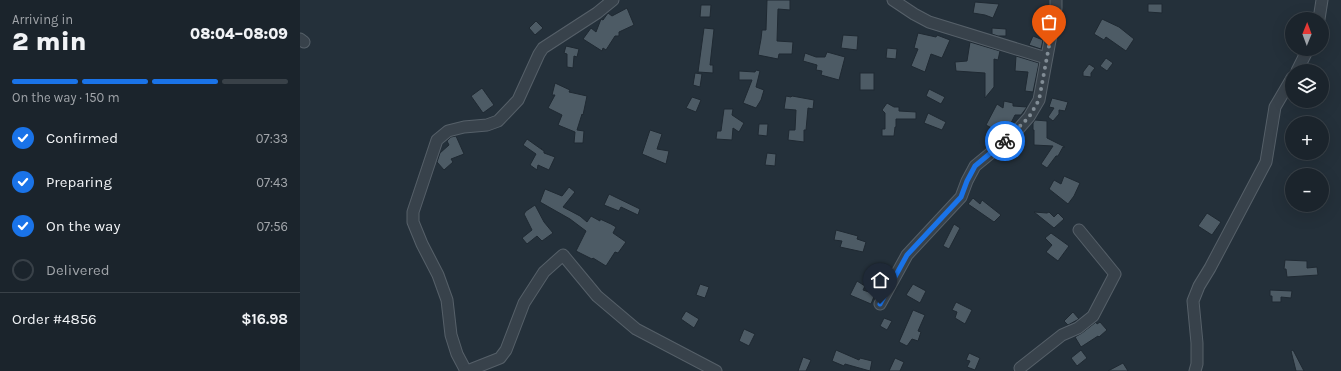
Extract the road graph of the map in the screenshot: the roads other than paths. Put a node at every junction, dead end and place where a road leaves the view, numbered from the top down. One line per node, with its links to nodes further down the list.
1 (613, 0): 11 (street)
2 (893, 0): 6 (street)
3 (1056, 0): 6 (street)
4 (1322, 0): 5 (street)
5 (1320, 12)
6 (1046, 58): 9 (street)
7 (1285, 90): 13 (street)
8 (1079, 230): 10 (street)
9 (880, 304)
10 (1020, 368)
11 (466, 371): 12 (street)
12 (716, 371)
13 (1195, 371)

